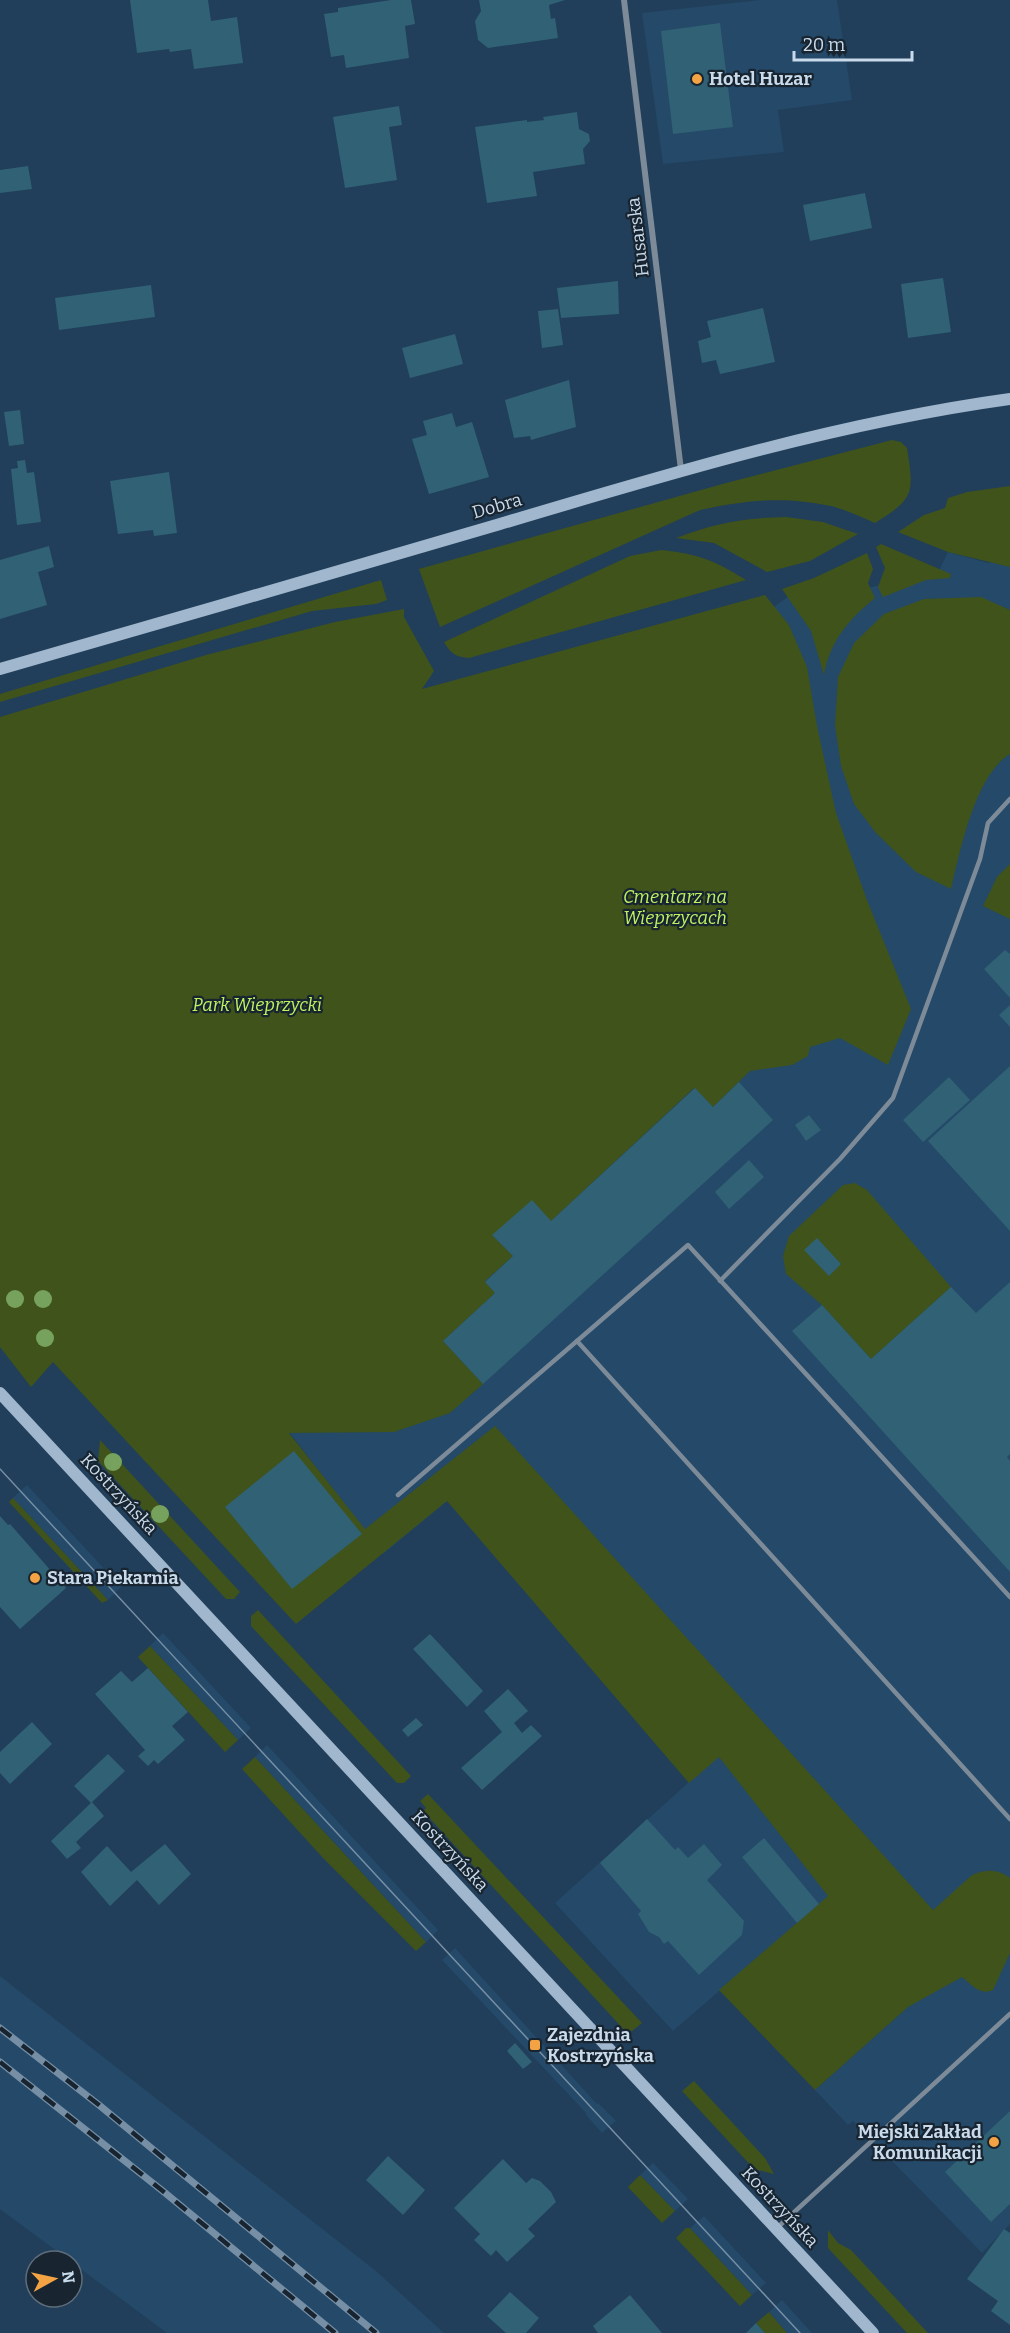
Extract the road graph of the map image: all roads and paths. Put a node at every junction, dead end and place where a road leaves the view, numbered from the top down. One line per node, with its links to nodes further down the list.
1 (624, 0): 3 (street, Husarska)
2 (1010, 399): 3 (main road, Dobra)
3 (681, 470): 4 (main road, Dobra)
4 (0, 669)
5 (1010, 799): 6 (lane)
6 (720, 1281): 7 (lane); 10 (lane)
7 (577, 1341): 9 (lane); 11 (lane)
8 (0, 1393): 13 (main road, Kostrzyńska)
9 (398, 1495)
10 (1010, 1597)
11 (1010, 1819)
12 (1010, 2014): 13 (lane)
13 (776, 2229): 14 (main road, Kostrzyńska)
14 (873, 2333)

